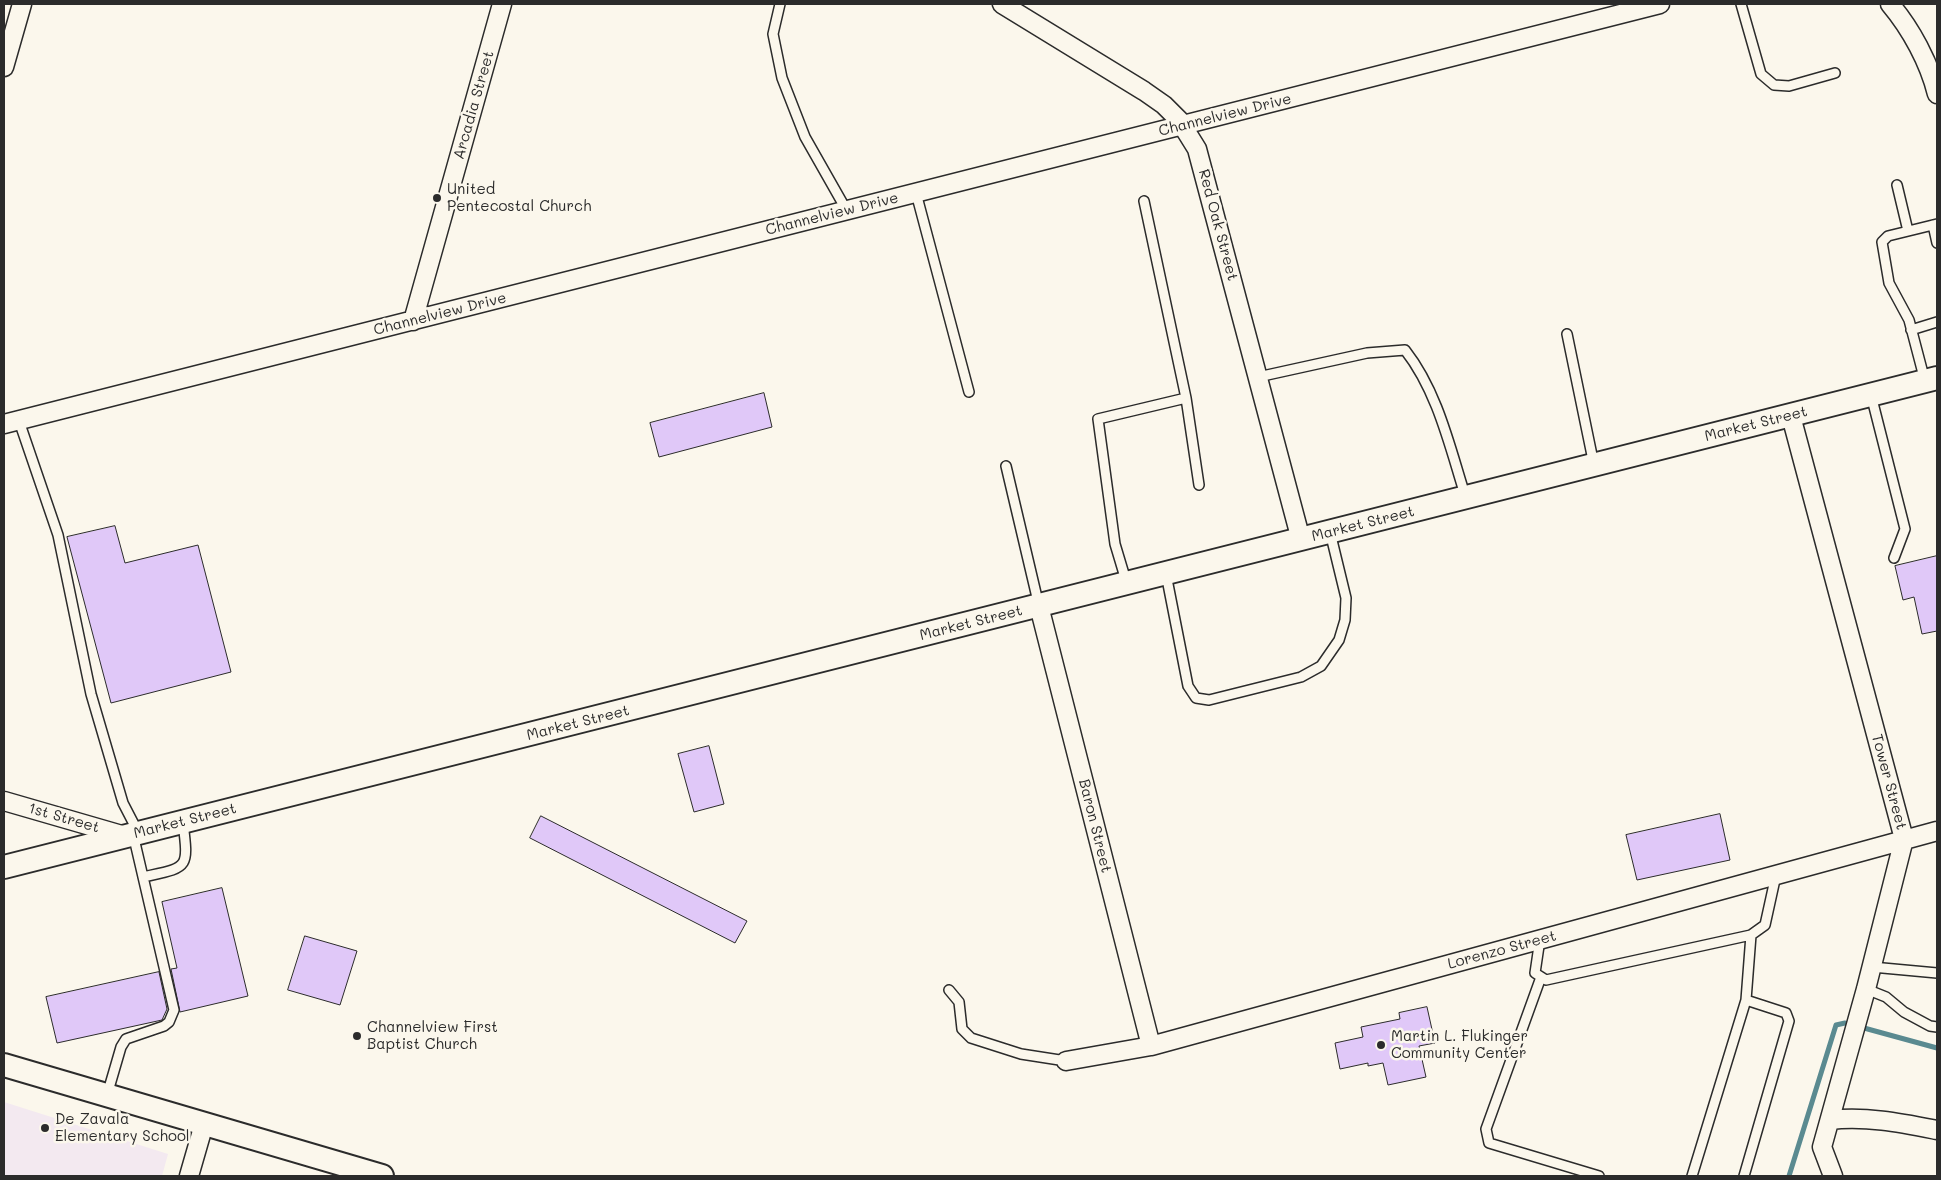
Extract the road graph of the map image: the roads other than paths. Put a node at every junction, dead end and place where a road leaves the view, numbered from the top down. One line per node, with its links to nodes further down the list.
1 (22, 4): 8 (street)
2 (502, 4): 19 (street, Arcadia Street)
3 (780, 4): 15 (lane)
4 (1002, 4): 11 (street, Red Oak Street)
5 (1660, 4): 11 (street, Channelview Drive)
6 (1741, 4): 9 (lane)
7 (1890, 4): 10 (street)
8 (4, 67)
9 (1835, 73)
10 (1937, 94)
11 (1184, 125): 13 (street, Channelview Drive); 23 (street, Red Oak Street)
12 (1897, 185): 17 (lane)
13 (916, 193): 15 (street, Channelview Drive); 25 (lane)
14 (1144, 200): 27 (lane)
15 (847, 211): 19 (street, Channelview Drive)
16 (1935, 224): 17 (lane); 18 (lane)
17 (1908, 231): 21 (lane)
18 (1937, 243)
19 (413, 321): 29 (street, Channelview Drive)
20 (1937, 322): 21 (lane)
21 (1911, 330): 24 (lane)
22 (1567, 334): 31 (lane)
23 (1258, 377): 33 (lane); 35 (street, Red Oak Street)
24 (1931, 380): 26 (street, Market Street)
25 (969, 392)
26 (1871, 395): 28 (street, Market Street); 36 (lane)
27 (1186, 398): 32 (lane); 38 (lane)
28 (1791, 416): 31 (street, Market Street); 44 (street, Tower Street)
29 (11, 422): 43 (lane)
30 (1006, 466): 39 (lane)
31 (1594, 466): 33 (street, Market Street)
32 (1199, 485)
33 (1466, 498): 34 (street, Market Street)
34 (1330, 532): 35 (street, Market Street); 37 (lane)
35 (1301, 540): 37 (street, Market Street)
36 (1894, 558)
37 (1166, 574): 38 (street, Market Street)
38 (1127, 584): 39 (street, Market Street)
39 (1039, 606): 41 (street, Market Street); 57 (street, Baron Street)
40 (4, 801): 43 (street, 1st Street)
41 (183, 821): 43 (street, Market Street); 47 (lane)
42 (1937, 830): 44 (street, Lorenzo Street)
43 (132, 834): 45 (street, Market Street); 47 (lane)
44 (1904, 839): 46 (street, Lorenzo Street); 50 (street, Tower Street)
45 (4, 867)
46 (1776, 874): 48 (lane); 49 (street, Lorenzo Street)
47 (143, 877): 60 (lane)
48 (1751, 934): 52 (lane); 55 (lane)
49 (1540, 940): 52 (lane); 57 (street, Lorenzo Street)
50 (1872, 968): 51 (lane); 53 (street, Tower Street)
51 (1937, 972)
52 (1541, 977): 66 (lane)
53 (1866, 989): 56 (lane); 61 (street, Tower Street)
54 (949, 990): 58 (lane)
55 (1746, 1000): 67 (lane); 68 (lane)
56 (1937, 1028)
57 (1151, 1046): 58 (street, Lorenzo Street)
58 (1066, 1061)
59 (4, 1065): 60 (street)
60 (107, 1096): 62 (street)
61 (1830, 1120): 63 (street); 69 (street, Tower Street)
62 (204, 1124): 64 (street); 65 (street)
63 (1937, 1130)
64 (189, 1176)
65 (382, 1176)
66 (1599, 1176)
67 (1692, 1176)
68 (1744, 1176)
69 (1833, 1176)

